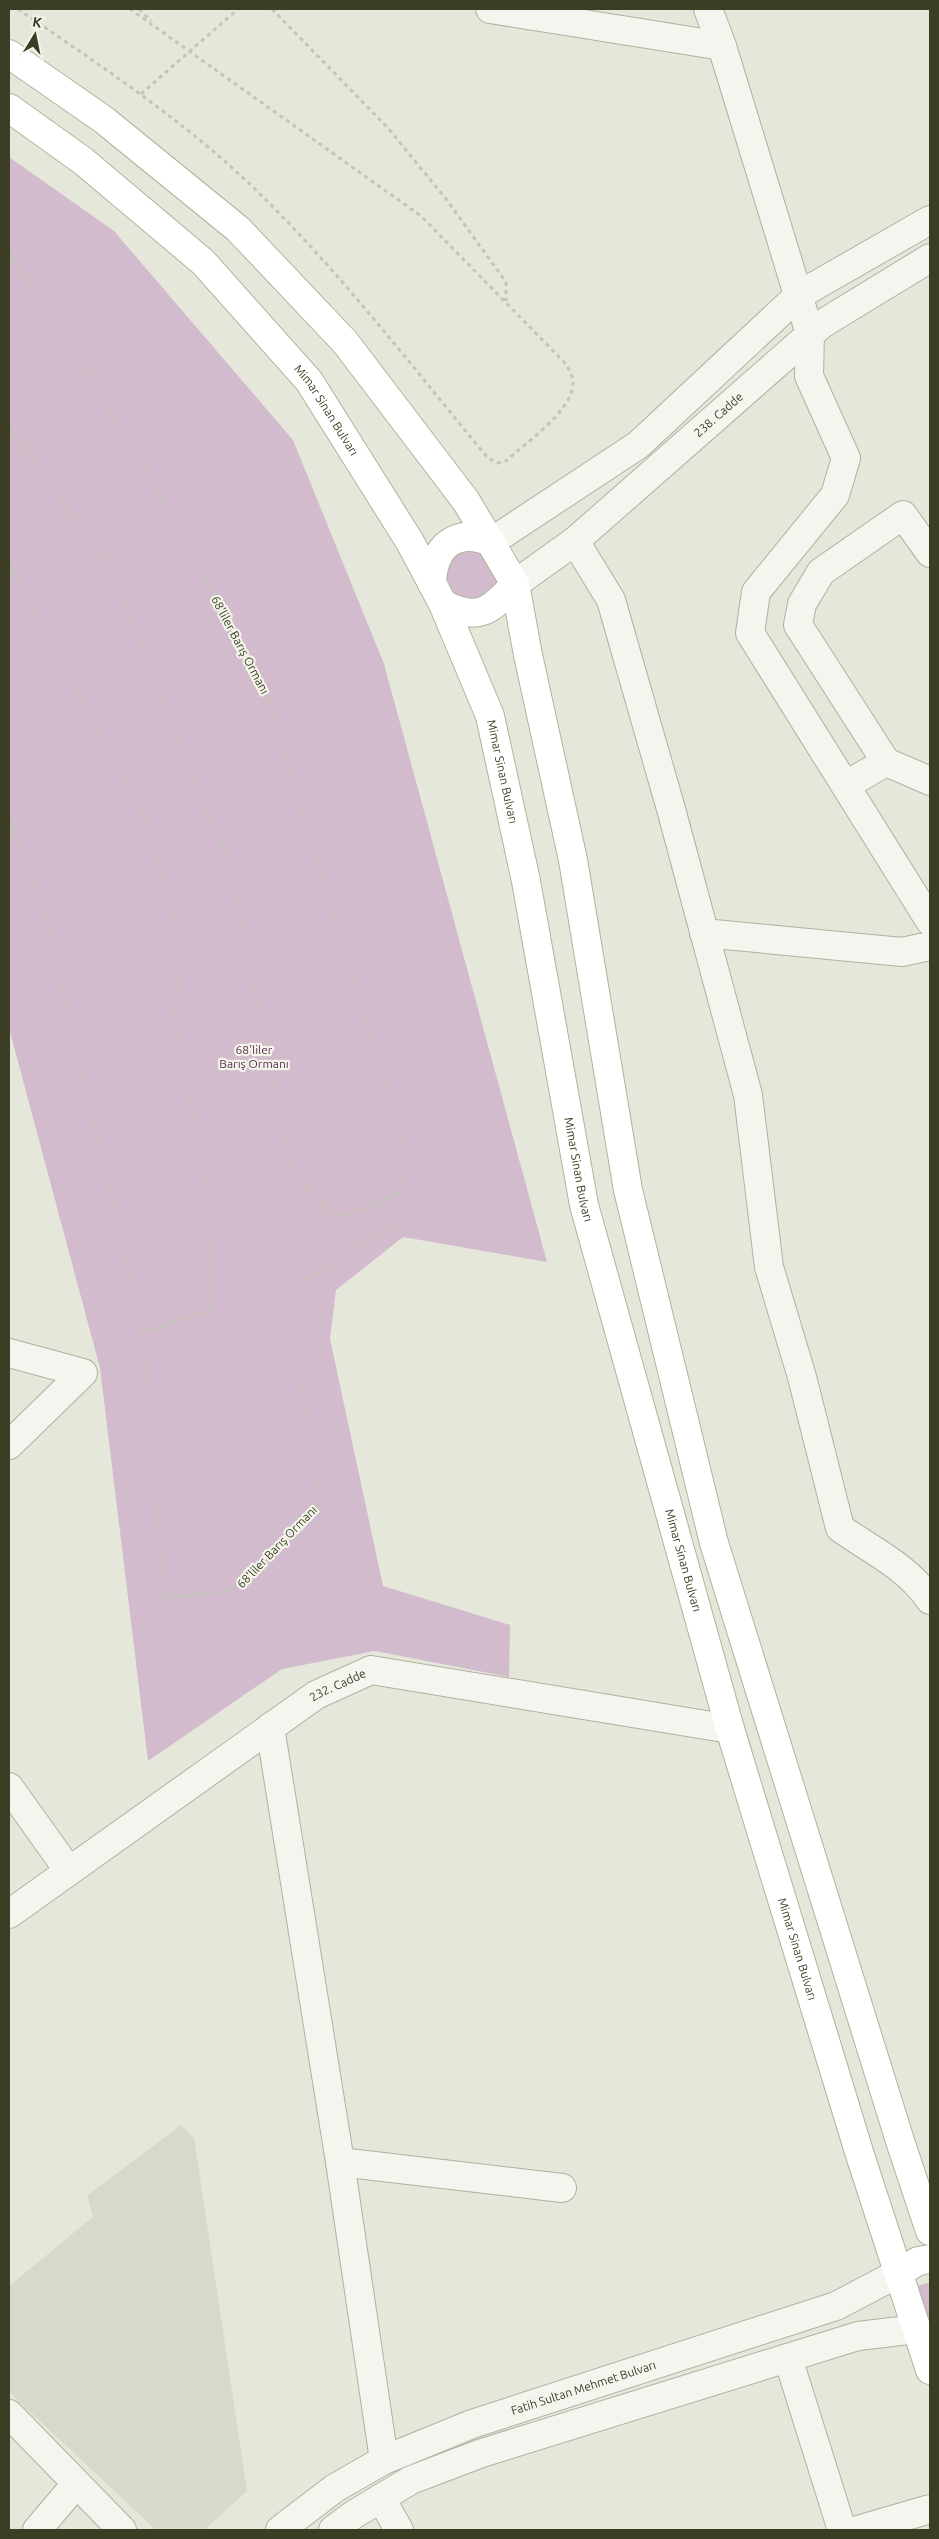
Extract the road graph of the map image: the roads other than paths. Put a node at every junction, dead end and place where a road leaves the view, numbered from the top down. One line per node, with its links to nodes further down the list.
1 (490, 9): 3 (street)
2 (708, 9): 3 (street)
3 (722, 46): 8 (street)
4 (9, 54): 11 (main road)
5 (9, 108): 14 (main road, Mimar Sinan Bulvarı)
6 (930, 220): 8 (street)
7 (930, 258): 9 (street, 238. Cadde)
8 (798, 295): 9 (street); 11 (street)
9 (810, 334): 10 (street, 238. Cadde); 17 (street)
10 (575, 541): 13 (street, 238. Cadde); 19 (street)
11 (491, 542): 13 (main road); 14 (main road)
12 (930, 554): 15 (street)
13 (515, 584): 14 (main road); 31 (main road)
14 (437, 594): 25 (main road, Mimar Sinan Bulvarı)
15 (886, 762): 16 (street); 17 (street)
16 (930, 781)
17 (846, 786): 18 (street)
18 (930, 921)
19 (704, 933): 20 (street); 23 (street)
20 (930, 946)
21 (9, 1353): 22 (street)
22 (9, 1445)
23 (930, 1600)
24 (270, 1727): 25 (street, 232. Cadde); 27 (street, 232. Cadde); 29 (street)
25 (730, 1729): 33 (main road, Mimar Sinan Bulvarı)
26 (9, 1787): 27 (street)
27 (69, 1871): 28 (street, 232. Cadde)
28 (9, 1914)
29 (340, 2162): 30 (street); 38 (street)
30 (562, 2188)
31 (930, 2230)
32 (930, 2259): 33 (main road)
33 (899, 2273): 34 (main road, Mimar Sinan Bulvarı); 38 (street, Fatih Sultan Mehmet Bulvarı)
34 (924, 2330): 35 (street); 36 (main road, Mimar Sinan Bulvarı)
35 (788, 2358): 40 (street); 47 (street)
36 (930, 2370)
37 (9, 2414): 39 (street)
38 (384, 2460): 44 (street, Fatih Sultan Mehmet Bulvarı)
39 (76, 2484): 42 (street); 43 (street)
40 (381, 2498): 45 (street); 46 (street)
41 (930, 2509): 48 (street)
42 (37, 2530)
43 (122, 2530)
44 (280, 2530)
45 (334, 2530)
46 (399, 2530)
47 (842, 2530)
48 (858, 2530)

